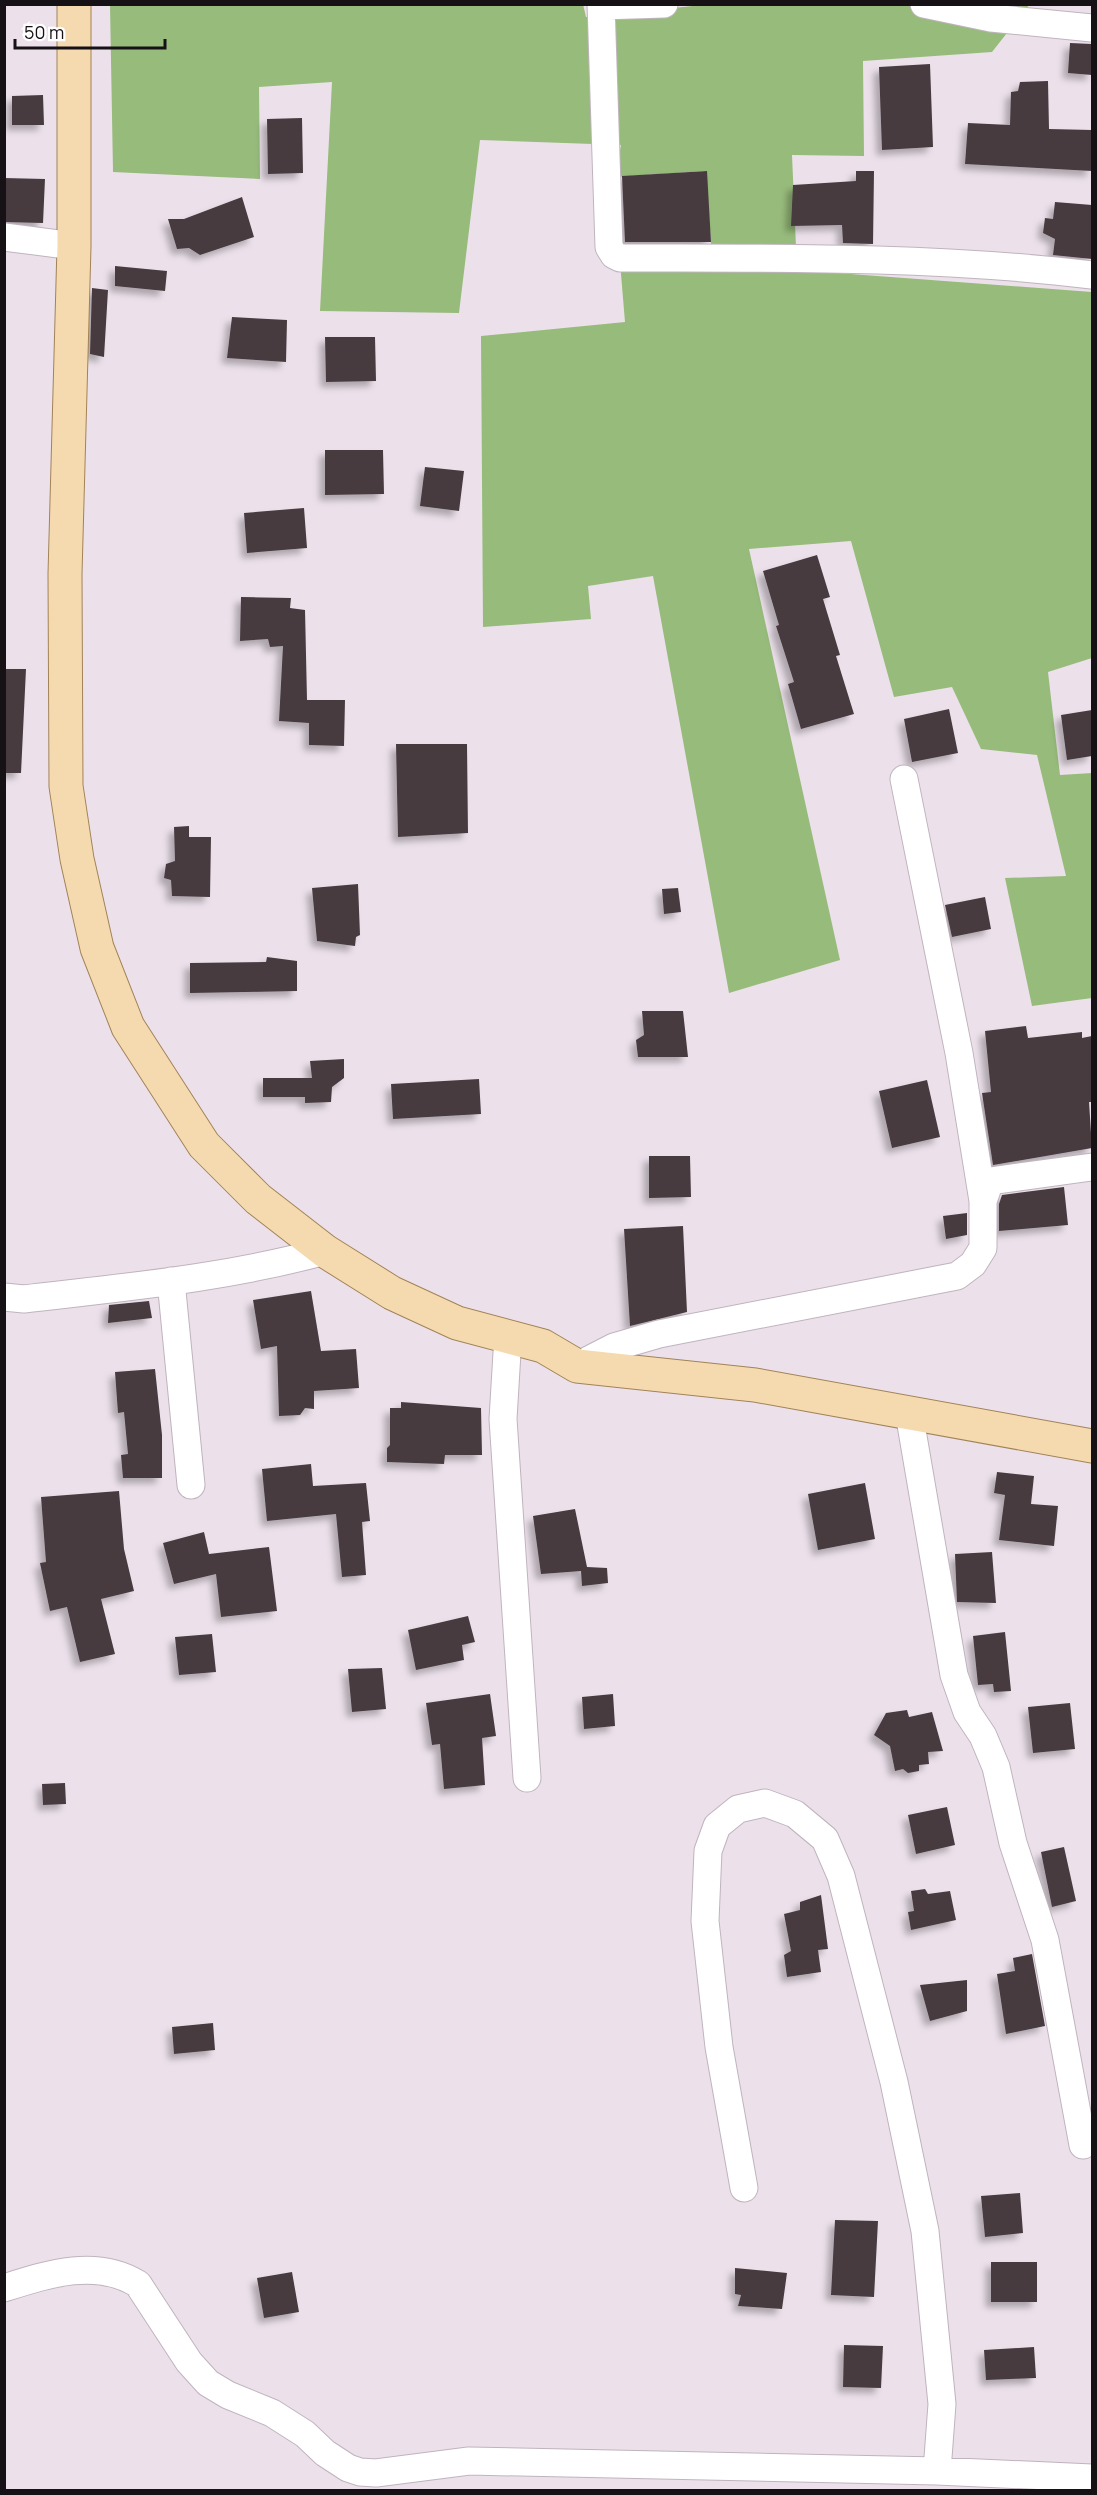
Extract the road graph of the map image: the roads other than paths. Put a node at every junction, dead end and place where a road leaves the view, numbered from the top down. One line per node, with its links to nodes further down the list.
1 (74, 4): 7 (main road)
2 (664, 4): 4 (street)
3 (924, 4): 5 (street)
4 (601, 5): 8 (street)
5 (1092, 28)
6 (4, 237): 7 (street)
7 (74, 246): 12 (main road)
8 (1092, 275)
9 (904, 779): 11 (street)
10 (1092, 1167): 11 (street)
11 (983, 1201): 16 (street)
12 (325, 1251): 13 (street); 15 (main road)
13 (171, 1281): 14 (street); 19 (street)
14 (4, 1297)
15 (508, 1336): 16 (main road); 20 (street)
16 (577, 1366): 17 (main road)
17 (909, 1413): 18 (main road); 21 (street)
18 (1092, 1446)
19 (191, 1485)
20 (527, 1778)
21 (1083, 2145)
22 (744, 2188): 24 (street)
23 (4, 2288): 24 (street)
24 (937, 2471): 25 (street)
25 (1092, 2478)

